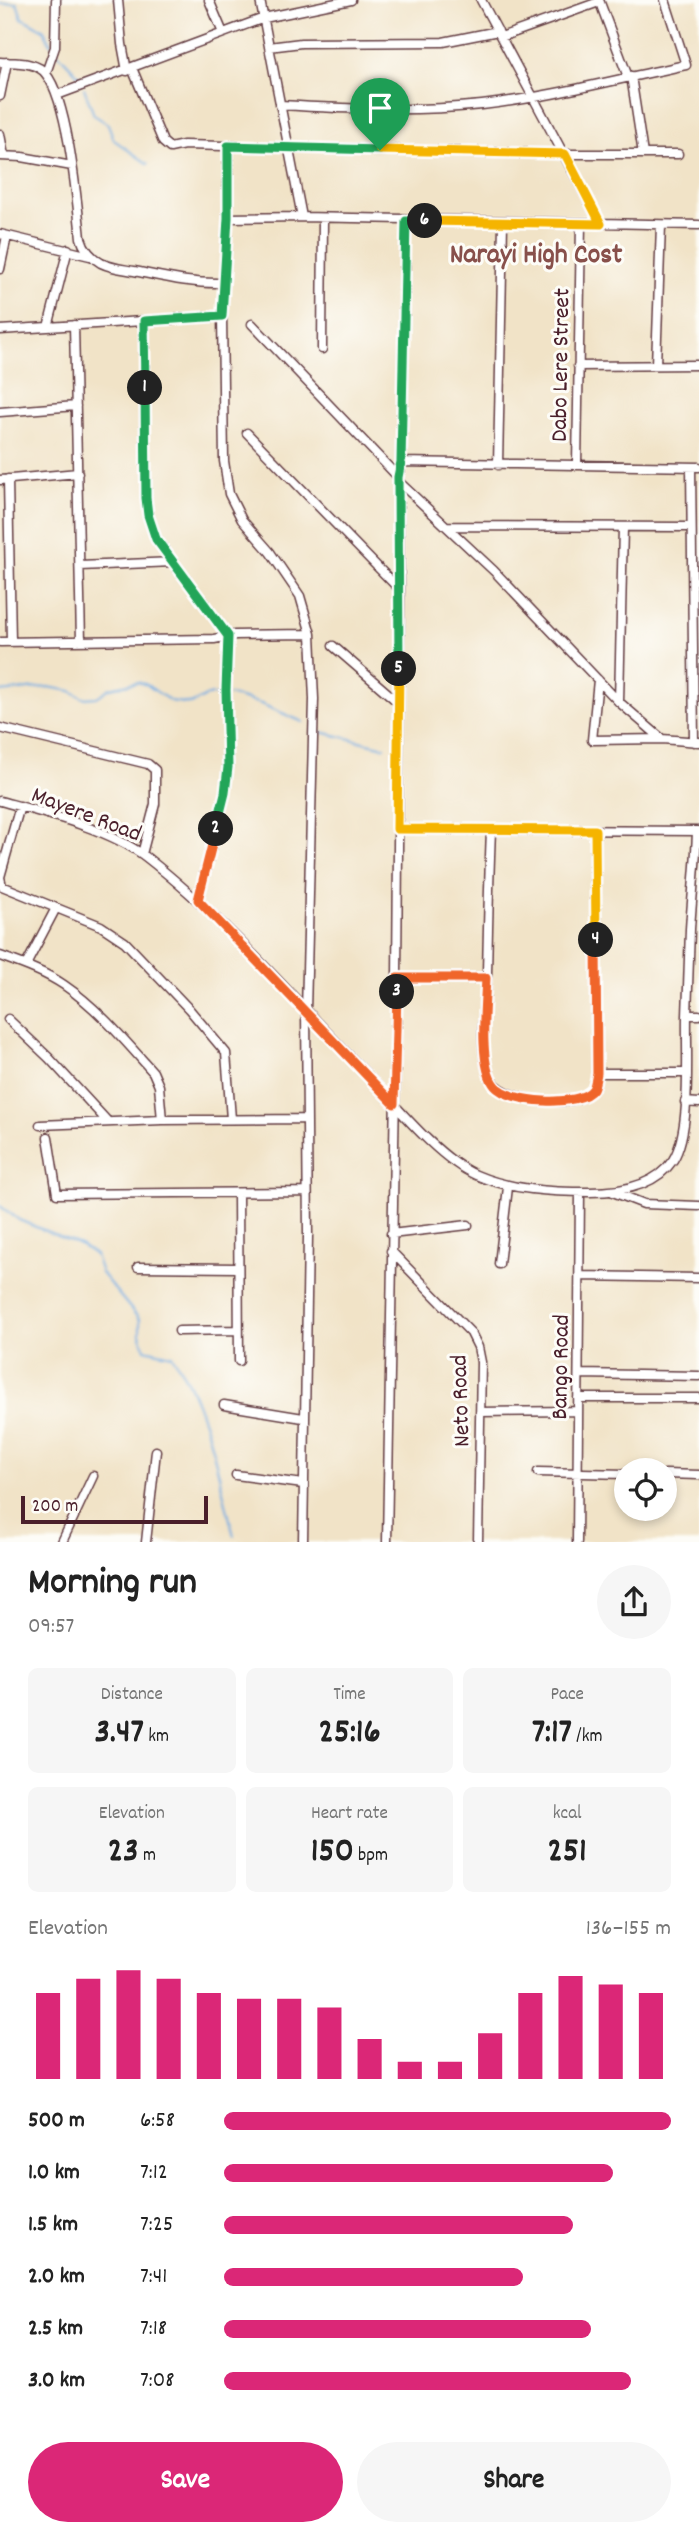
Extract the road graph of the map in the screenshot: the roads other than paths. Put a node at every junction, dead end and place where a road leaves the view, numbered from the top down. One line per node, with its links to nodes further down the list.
1 (56, 0): 15 (street)
2 (118, 0): 14 (street)
3 (209, 0): 10 (street)
4 (260, 0): 9 (street)
5 (351, 0): 9 (street)
6 (481, 0): 11 (street)
7 (665, 0): 16 (street)
8 (599, 1): 11 (street); 16 (street)
9 (264, 18): 10 (street); 12 (street)
10 (223, 33): 14 (street)
11 (499, 34): 12 (street); 19 (street)
12 (269, 47): 20 (street)
13 (3, 62): 15 (street); 17 (street)
14 (130, 70): 18 (street); 22 (street)
15 (46, 73): 18 (street)
16 (630, 76): 19 (street); 25 (street)
17 (0, 96)
18 (57, 96): 28 (street)
19 (534, 97): 20 (street); 24 (street)
20 (280, 105): 23 (street)
21 (0, 134): 27 (street)
22 (228, 146): 23 (street); 30 (street)
23 (287, 148): 24 (street); 29 (street)
24 (565, 154): 25 (street); 35 (street)
25 (643, 154): 26 (street)
26 (678, 154)
27 (2, 156): 28 (street)
28 (72, 166): 39 (street)
29 (302, 217): 30 (street); 31 (street)
30 (228, 218): 43 (street)
31 (323, 218): 32 (street); 50 (street)
32 (406, 221): 33 (street); 57 (street)
33 (503, 223): 34 (street); 58 (street)
34 (581, 223): 35 (street); 53 (street, Dabo Lere Street)
35 (601, 224): 36 (street)
36 (661, 225): 37 (street); 51 (street)
37 (699, 225)
38 (4, 235): 40 (street); 42 (street)
39 (83, 246): 40 (street); 41 (street)
40 (71, 250): 41 (street); 48 (street)
41 (90, 256): 43 (street)
42 (0, 269)
43 (222, 282): 44 (street)
44 (222, 316): 45 (street); 70 (street)
45 (144, 321): 47 (street); 67 (street)
46 (252, 324): 63 (street)
47 (74, 325): 48 (street); 54 (street)
48 (48, 327): 49 (street)
49 (0, 330)
50 (322, 349)
51 (656, 365): 52 (street); 53 (street)
52 (699, 365)
53 (578, 366): 59 (street, Dabo Lere Street)
54 (76, 406): 55 (street); 61 (street)
55 (0, 412)
56 (247, 433): 69 (street)
57 (401, 462): 58 (street); 63 (street)
58 (498, 465): 59 (street)
59 (577, 465): 60 (street)
60 (695, 467): 66 (street)
61 (78, 473): 62 (street); 68 (street)
62 (4, 480): 74 (street)
63 (399, 480): 64 (street); 69 (street)
64 (447, 526): 65 (street); 76 (street)
65 (623, 527): 66 (street); 77 (street)
66 (691, 527): 81 (street)
67 (173, 562): 68 (street); 71 (street)
68 (80, 566): 72 (street)
69 (400, 590): 78 (street)
70 (311, 634): 71 (street); 96 (street)
71 (228, 636): 72 (street); 89 (street)
72 (81, 641): 74 (street)
73 (0, 642): 74 (street)
74 (11, 642)
75 (333, 646): 78 (street)
76 (598, 680): 77 (street); 80 (street)
77 (619, 702): 80 (street)
78 (399, 703): 84 (street)
79 (0, 728): 88 (street)
80 (662, 739): 81 (street)
81 (697, 742)
82 (0, 801): 83 (street, Mayere Road)
83 (20, 806): 88 (street, Mayere Road); 90 (street)
84 (397, 829): 85 (street); 94 (street)
85 (491, 830): 86 (street); 95 (street)
86 (595, 830): 87 (street); 100 (street)
87 (698, 831): 91 (street)
88 (142, 854): 89 (street, Mayere Road)
89 (198, 900): 96 (street, Mayere Road)
90 (56, 908): 93 (street); 105 (street)
91 (695, 925): 97 (street)
92 (0, 956): 93 (street)
93 (26, 965): 107 (street)
94 (397, 978): 95 (street); 104 (street)
95 (486, 978): 100 (street)
96 (306, 1011): 104 (street, Mayere Road); 106 (street)
97 (687, 1015): 98 (street); 101 (street)
98 (699, 1016)
99 (8, 1019): 108 (street)
100 (597, 1073): 101 (street)
101 (686, 1073): 102 (street)
102 (685, 1102): 103 (street); 114 (street)
103 (699, 1103)
104 (394, 1104): 111 (street, Mayere Road); 118 (street)
105 (231, 1119): 106 (street); 107 (street)
106 (307, 1119): 112 (street)
107 (162, 1120): 108 (street)
108 (108, 1122): 109 (street)
109 (40, 1125)
110 (48, 1137): 115 (street)
111 (508, 1187): 113 (street, Mayere Road); 120 (street)
112 (307, 1192): 115 (street); 135 (street)
113 (580, 1192): 114 (street, Mayere Road); 123 (street, Bango Road)
114 (613, 1192): 116 (street)
115 (238, 1193): 122 (street)
116 (699, 1206)
117 (468, 1225): 118 (street)
118 (391, 1234): 119 (street)
119 (391, 1251): 133 (street, Neto Road); 148 (street)
120 (499, 1264)
121 (138, 1267): 122 (street)
122 (239, 1268): 125 (street)
123 (580, 1276): 124 (street); 128 (street, Bango Road)
124 (699, 1278)
125 (238, 1330): 126 (street); 127 (street)
126 (178, 1331)
127 (239, 1361)
128 (579, 1374): 129 (street); 130 (street, Bango Road)
129 (699, 1376)
130 (578, 1398): 131 (street); 134 (street, Bango Road)
131 (699, 1398)
132 (223, 1405): 135 (street)
133 (480, 1412): 134 (street); 149 (street, Neto Road)
134 (578, 1412): 138 (street, Bango Road)
135 (303, 1418): 144 (street)
136 (156, 1451): 146 (street)
137 (538, 1472): 138 (street)
138 (576, 1473): 139 (street); 150 (street, Bango Road)
139 (614, 1474)
140 (677, 1474): 142 (street)
141 (236, 1475): 144 (street)
142 (699, 1475)
143 (93, 1476): 145 (street)
144 (303, 1484): 147 (street)
145 (62, 1542)
146 (146, 1542)
147 (303, 1542)
148 (387, 1542)
149 (478, 1542)
150 (577, 1542)

